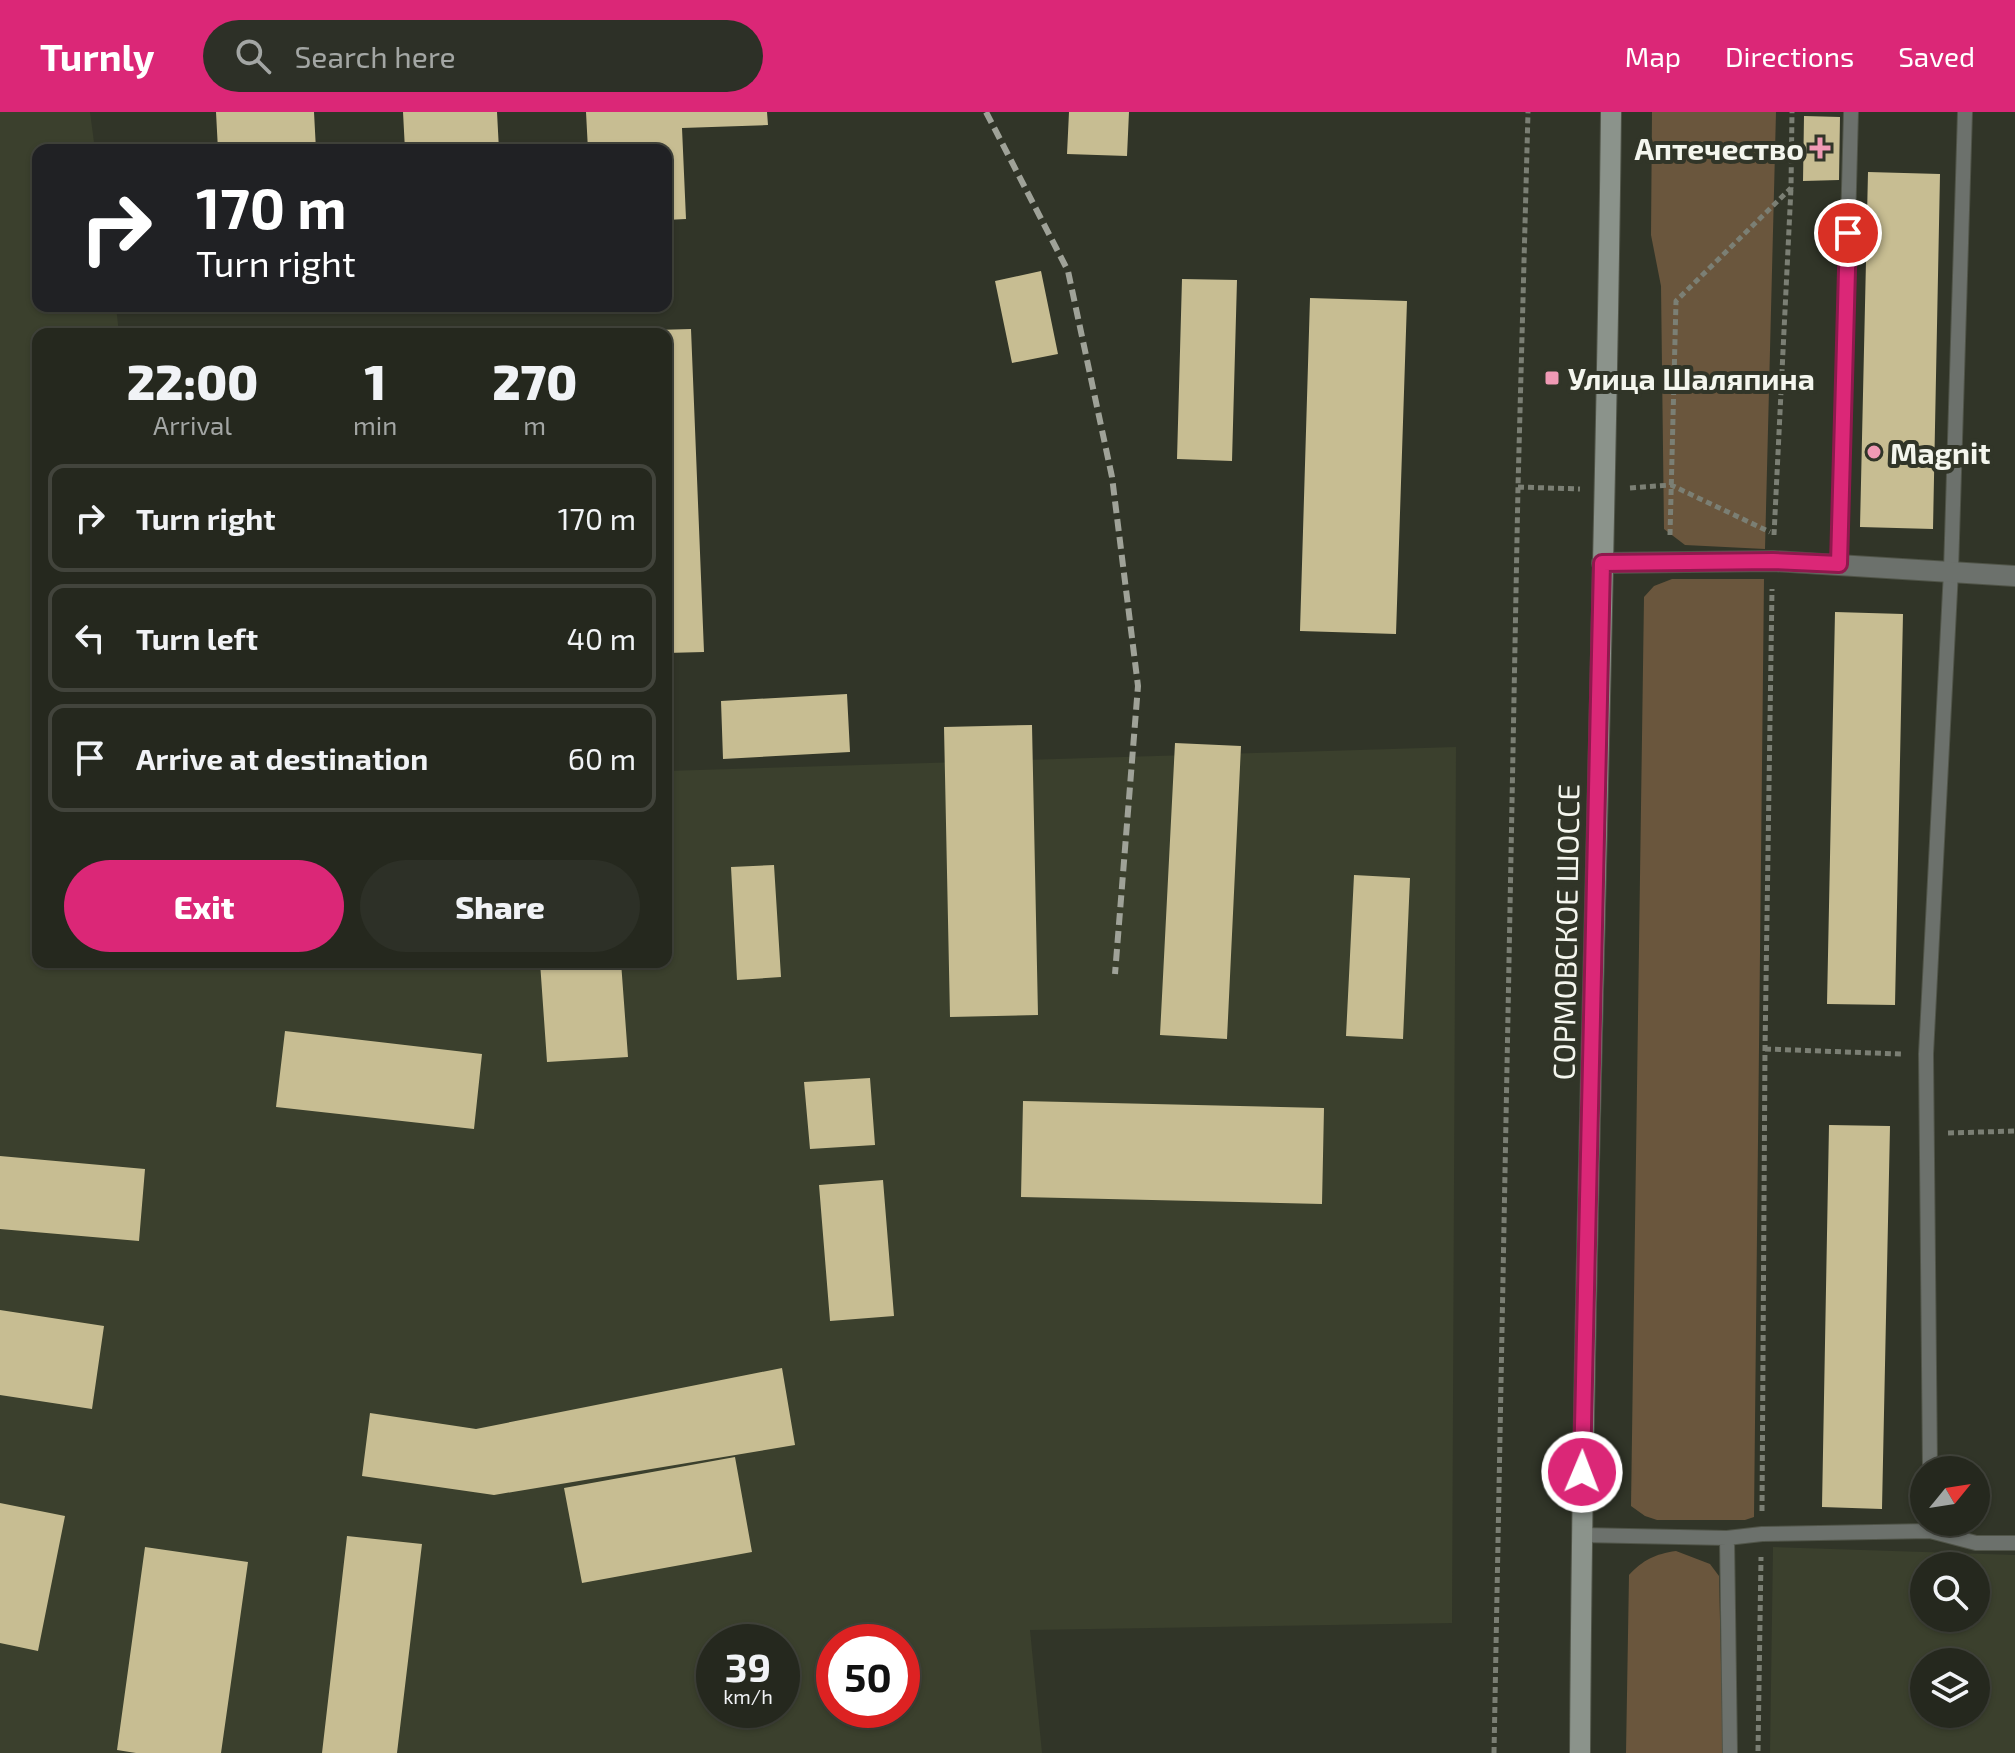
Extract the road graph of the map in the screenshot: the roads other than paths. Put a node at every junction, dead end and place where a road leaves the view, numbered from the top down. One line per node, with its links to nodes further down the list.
1 (1611, 112): 4 (main road, СОРМОВСКОЕ ШОССЕ)
2 (1851, 112): 5 (lane)
3 (1965, 112): 6 (lane)
4 (1602, 563): 5 (street); 10 (main road, СОРМОВСКОЕ ШОССЕ)
5 (1839, 564): 6 (street)
6 (1951, 571): 7 (street); 8 (lane)
7 (2015, 576)
8 (1930, 1456)
9 (1910, 1527): 12 (lane)
10 (1581, 1535): 12 (lane); 14 (main road, СОРМОВСКОЕ ШОССЕ)
11 (1957, 1536): 13 (lane)
12 (1727, 1538): 15 (lane)
13 (2015, 1543)
14 (1580, 1753)
15 (1730, 1753)

